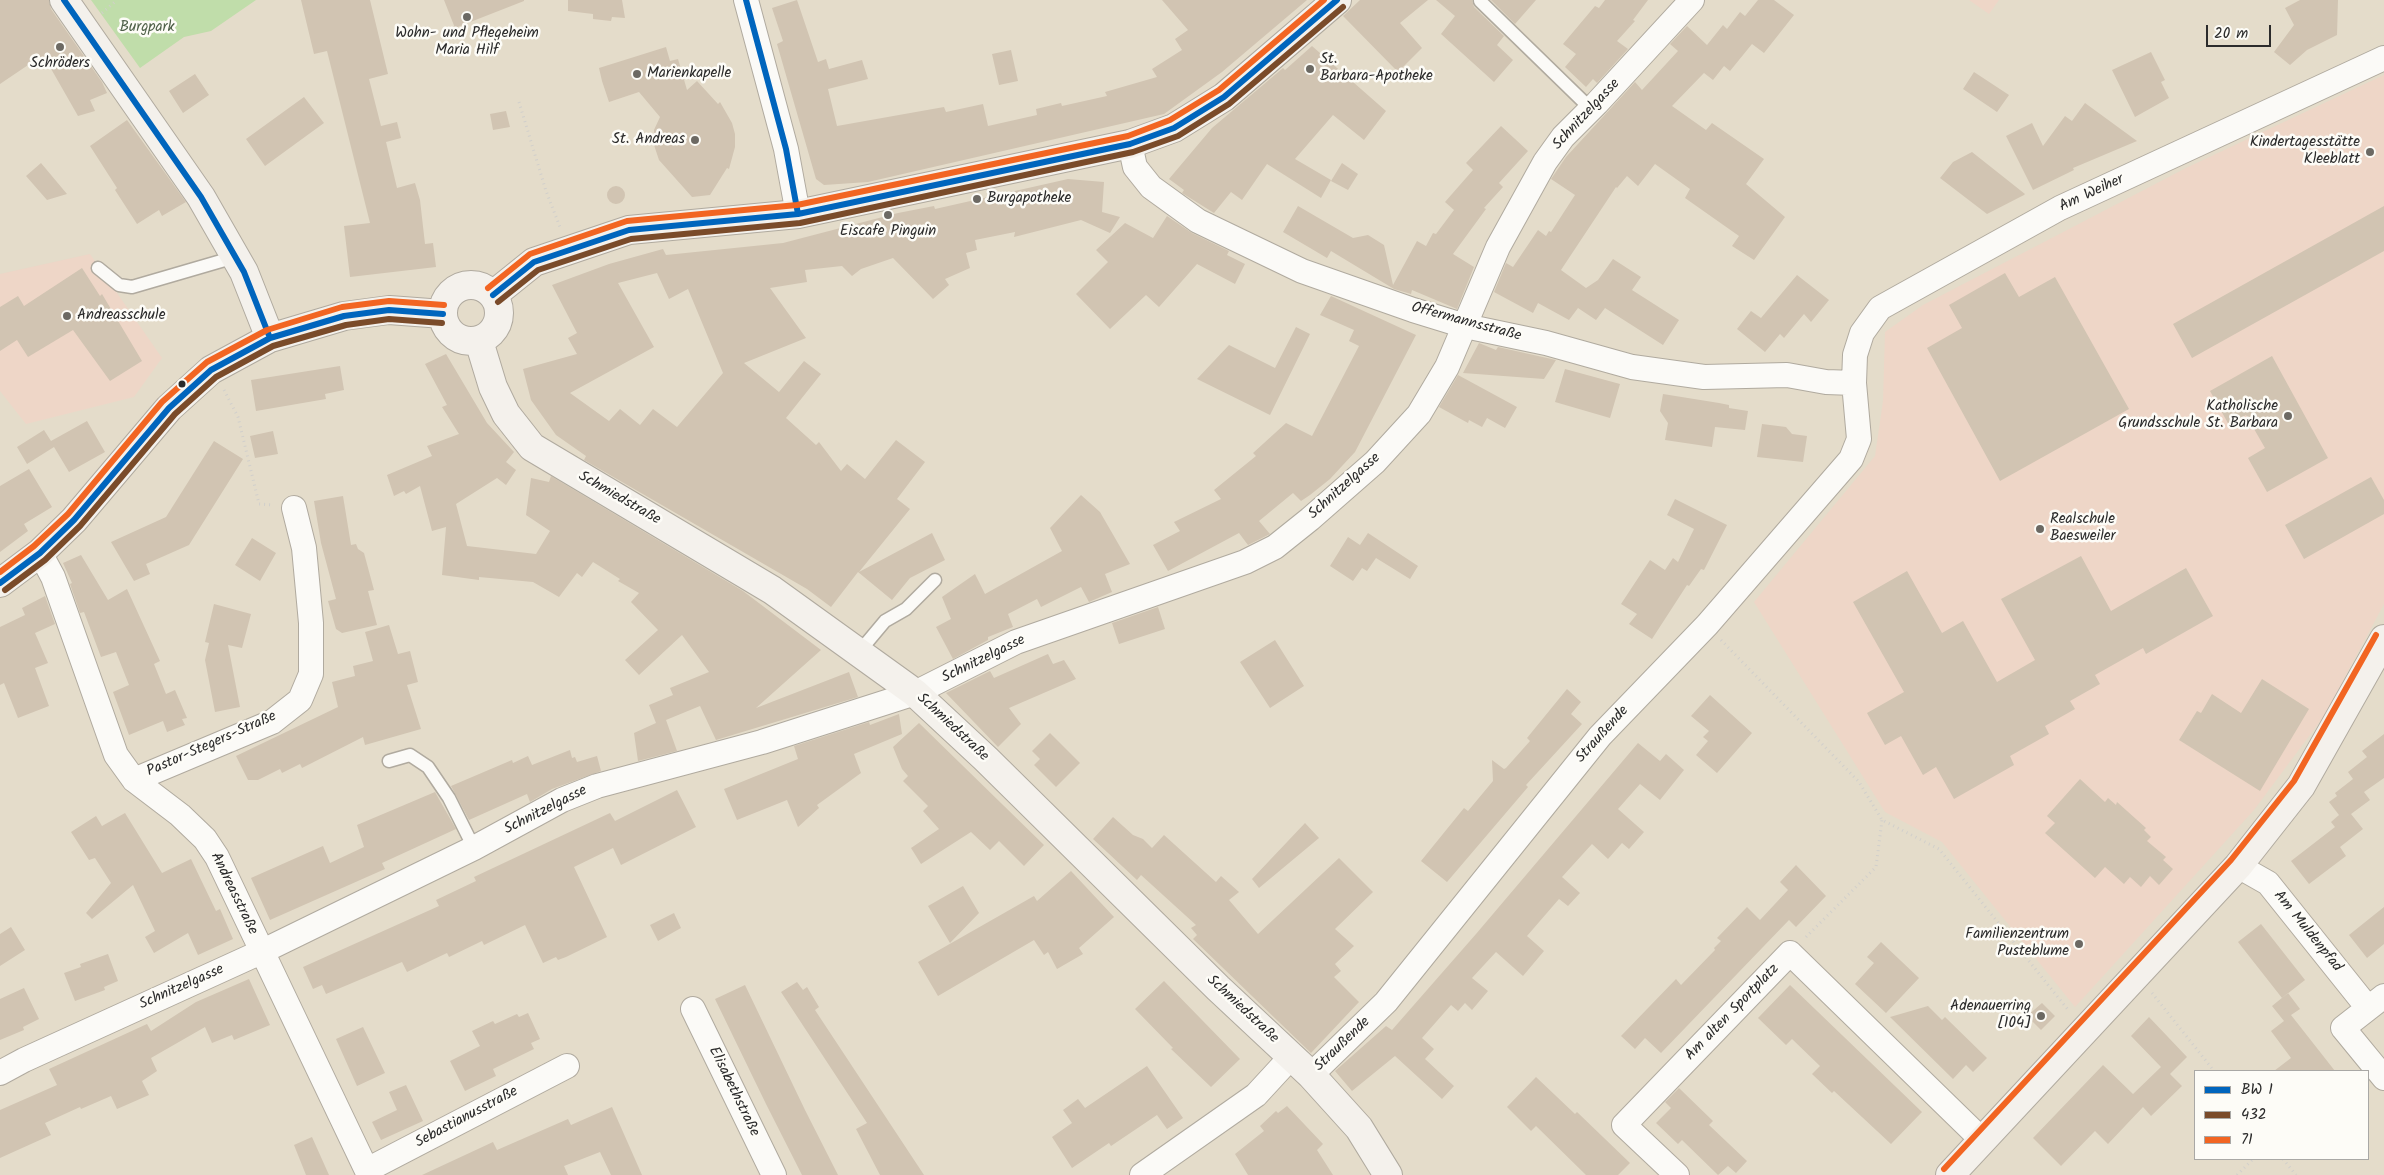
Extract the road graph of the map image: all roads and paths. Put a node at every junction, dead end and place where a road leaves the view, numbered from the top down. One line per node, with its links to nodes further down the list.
1 (64, 0): 12 (street)
2 (746, 0): 10 (street)
3 (1338, 0): 9 (street)
4 (1692, 0): 8 (street, Schnitzelgasse)
5 (1480, 2): 8 (lane)
6 (2384, 58): 20 (street, Am Weiher)
7 (520, 102): 11 (path)
8 (1591, 109): 16 (street, Schnitzelgasse)
9 (1130, 144): 10 (street); 16 (street, Offermannsstraße)
10 (798, 214): 14 (street)
11 (561, 230)
12 (235, 257): 13 (lane); 17 (street)
13 (98, 268)
14 (493, 295): 15 (street); 18 (street)
15 (443, 314): 17 (street); 18 (street)
16 (1465, 326): 20 (street, Offermannsstraße); 28 (street, Schnitzelgasse)
17 (270, 338): 19 (street)
18 (479, 340): 27 (street, Schmiedstraße)
19 (210, 370): 21 (path); 22 (street)
20 (1854, 383): 25 (street, Straußende)
21 (294, 508): 30 (street, Pastor-Stegers-Straße)
22 (40, 553): 24 (street); 30 (street, Andreasstraße)
23 (936, 580): 27 (lane)
24 (0, 583)
25 (1707, 625): 31 (path); 44 (street, Straußende)
26 (2383, 645): 33 (street)
27 (859, 652): 28 (street, Schmiedstraße)
28 (915, 693): 32 (street, Schnitzelgasse); 40 (street, Schmiedstraße)
29 (389, 761): 32 (lane)
30 (134, 780): 34 (street, Andreasstraße)
31 (1882, 820): 35 (path); 39 (path)
32 (474, 848): 34 (street, Schnitzelgasse)
33 (2238, 866): 36 (street); 37 (street, Am Muldenpfad)
34 (261, 952): 43 (street, Schnitzelgasse); 49 (street, Andreasstraße)
35 (1790, 953): 46 (street, Am alten Sportplatz); 53 (street, Am alten Sportplatz)
36 (2137, 974): 39 (street); 42 (path)
37 (2376, 1002): 45 (street, Am Muldenpfad)
38 (693, 1009): 50 (street, Elisabethstraße)
39 (2084, 1030): 46 (street)
40 (1291, 1057): 44 (street, Schmiedstraße); 51 (street, Straußende)
41 (567, 1066): 49 (street, Sebastianusstraße)
42 (2213, 1070)
43 (0, 1073)
44 (1311, 1075): 52 (street, Schmiedstraße)
45 (2384, 1078)
46 (1981, 1139): 54 (street)
47 (2252, 1160): 55 (path)
48 (2284, 1160): 56 (path)
49 (368, 1172)
50 (774, 1175)
51 (1142, 1175)
52 (1388, 1175)
53 (1678, 1175)
54 (1950, 1175)
55 (2237, 1175)
56 (2296, 1175)

